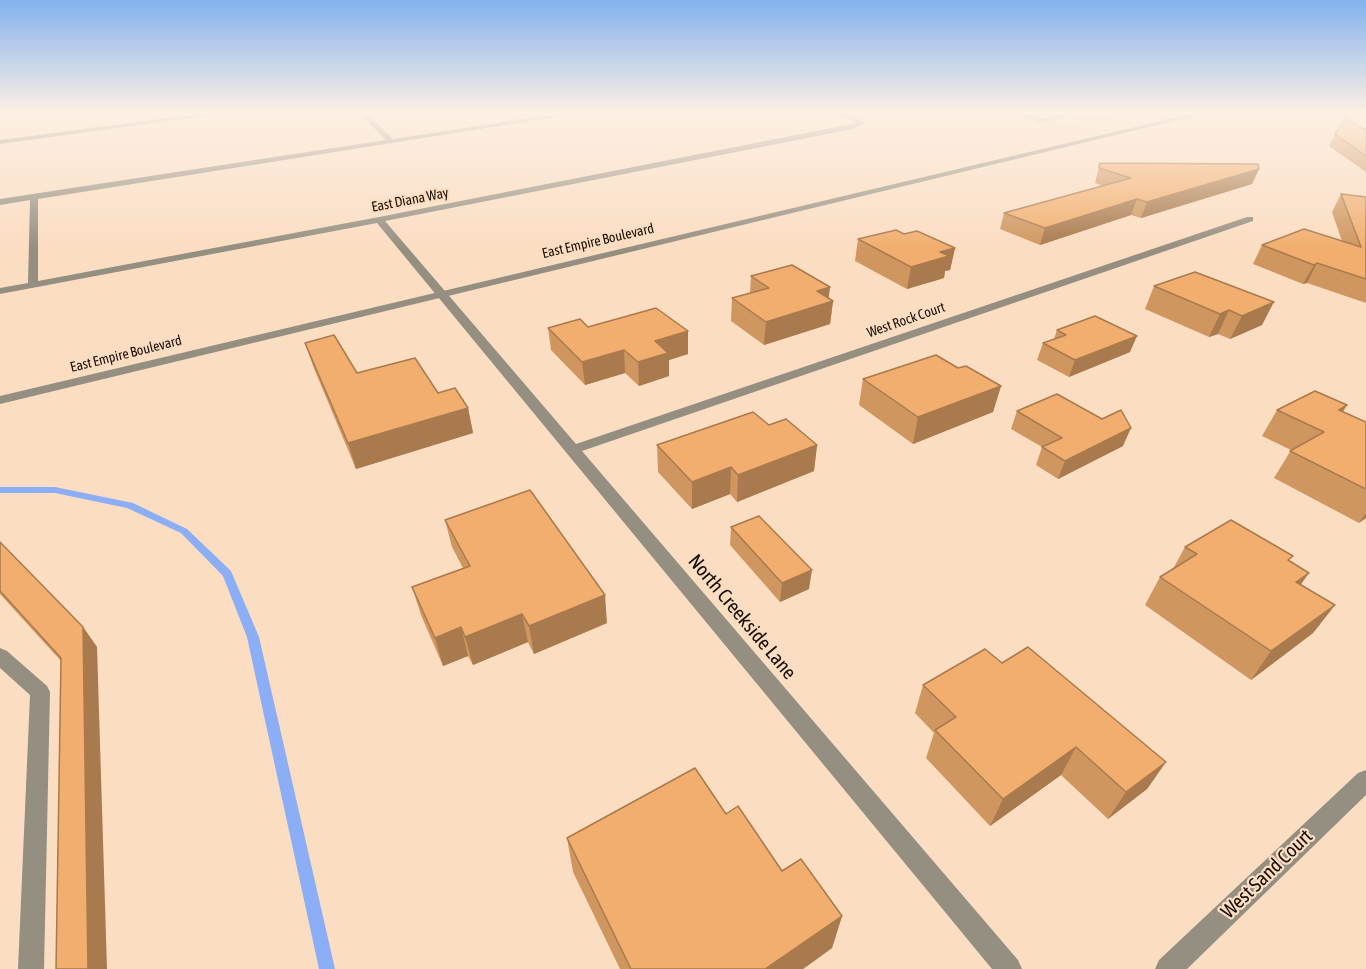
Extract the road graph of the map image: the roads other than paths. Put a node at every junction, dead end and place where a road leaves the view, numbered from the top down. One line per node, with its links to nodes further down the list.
1 (282, 158): 4 (street)
2 (694, 158): 7 (street, East Diana Way)
3 (1013, 158): 10 (street, East Empire Boulevard)
4 (34, 197): 5 (street); 8 (street)
5 (0, 202)
6 (1250, 219): 12 (street, West Rock Court)
7 (379, 220): 8 (street, East Diana Way); 10 (street, North Creekside Lane)
8 (33, 284): 9 (street, East Diana Way)
9 (0, 291)
10 (439, 294): 11 (street, East Empire Boulevard); 12 (street, North Creekside Lane)
11 (0, 400)
12 (572, 450): 16 (street, North Creekside Lane)
13 (0, 656): 15 (street)
14 (1366, 780): 17 (street, West Sand Court)
15 (31, 969)
16 (1010, 969)
17 (1168, 969)

